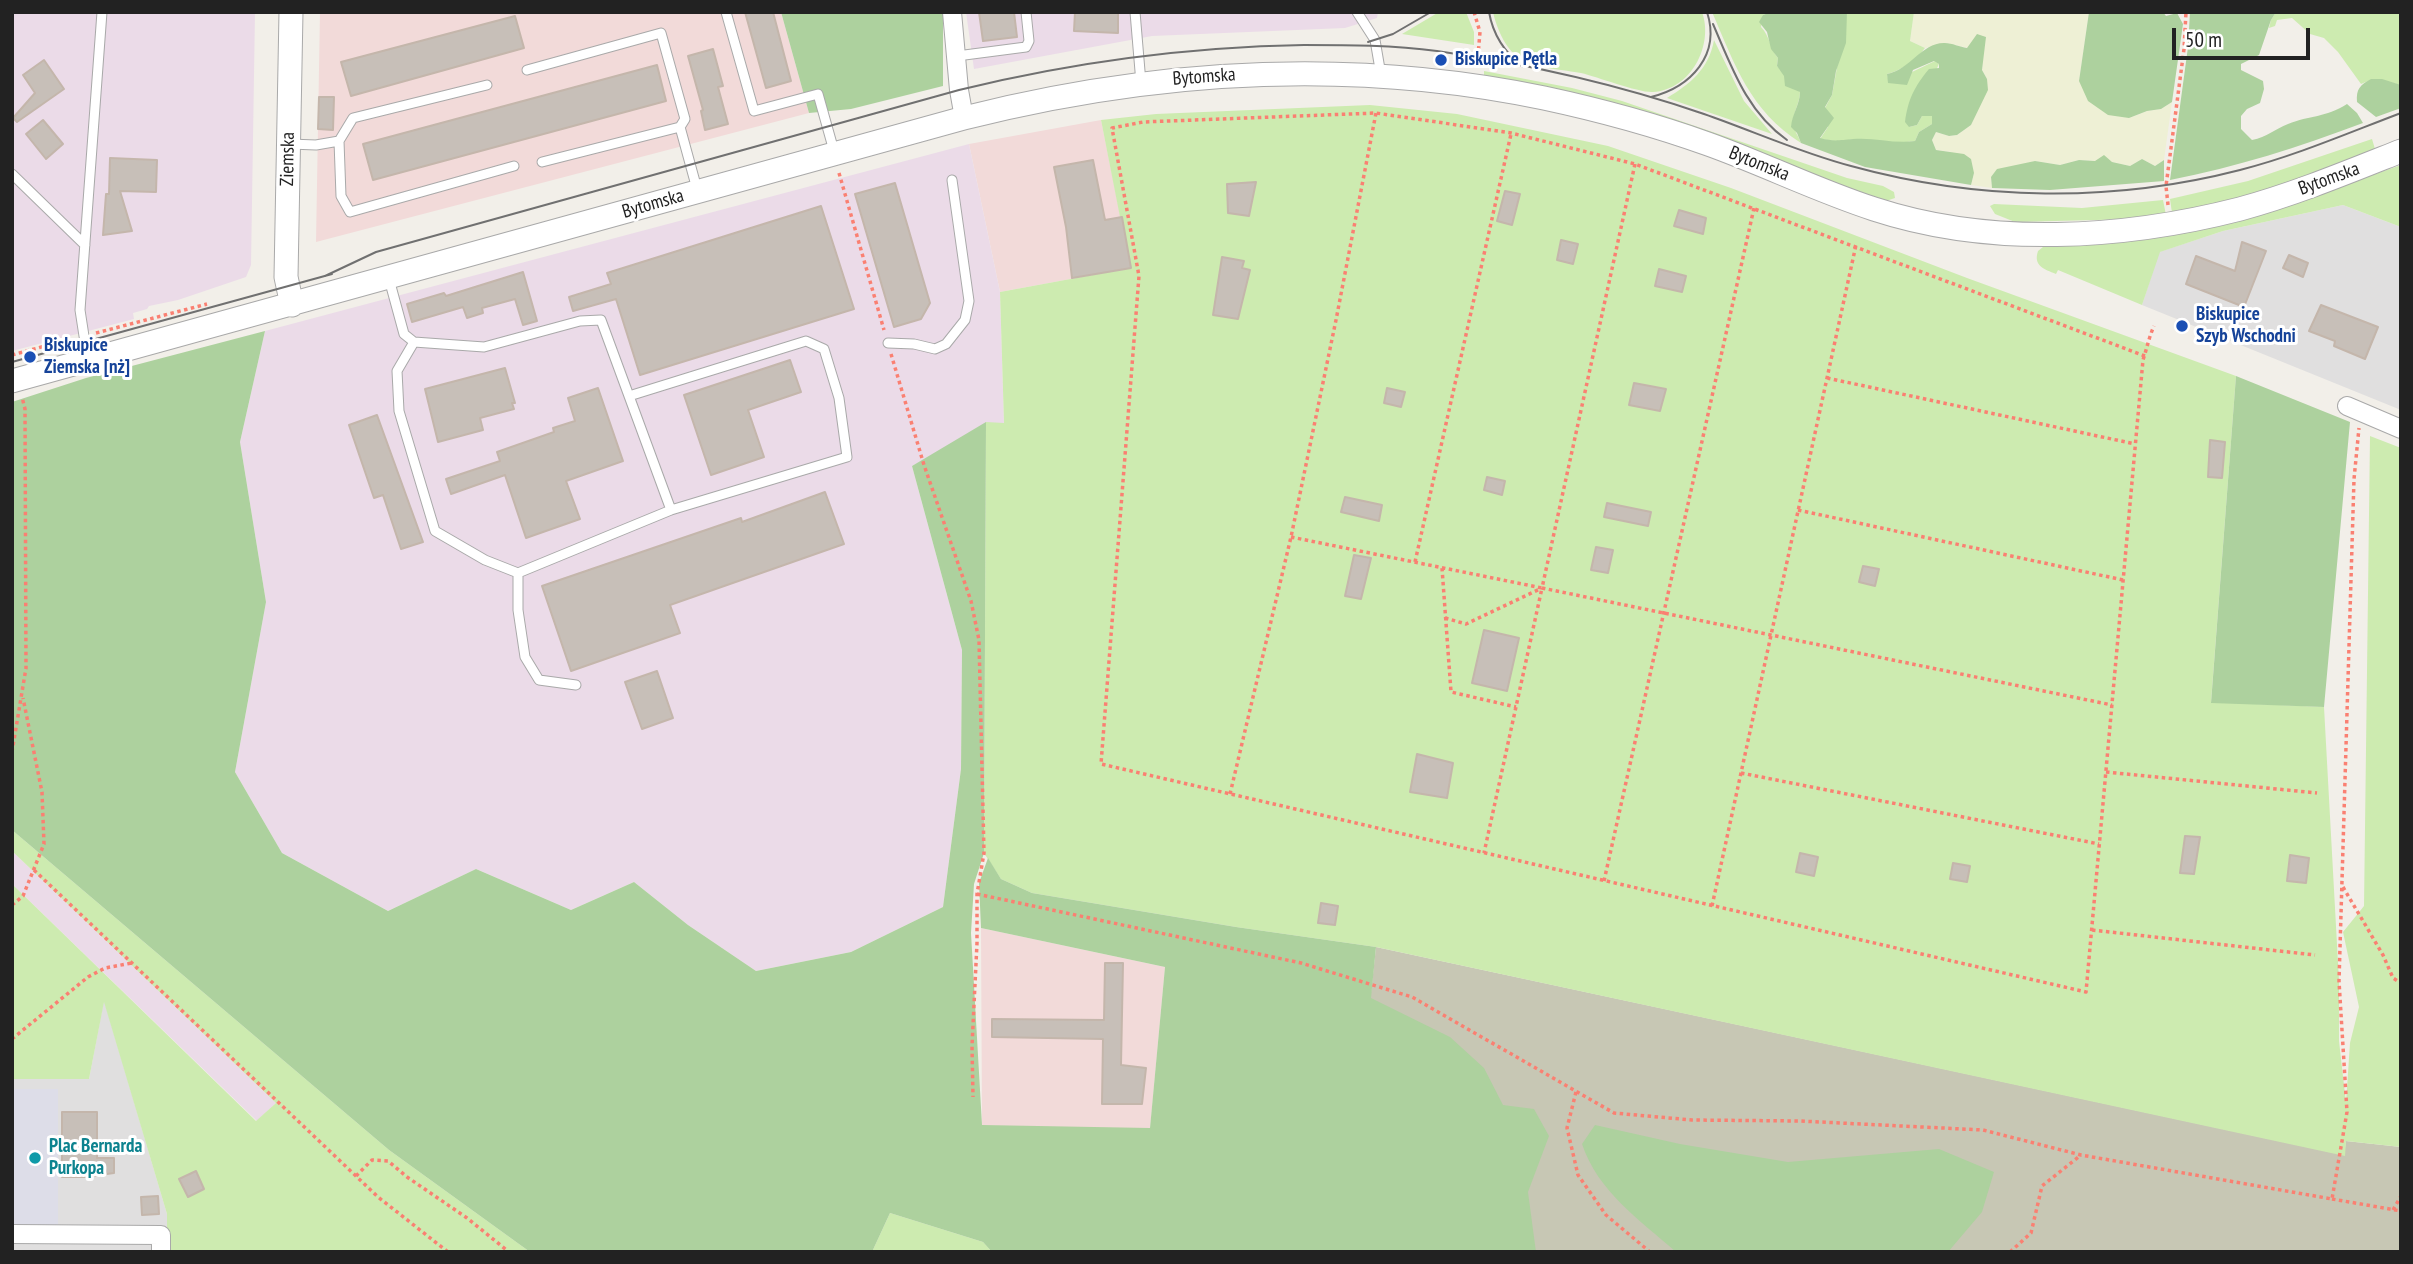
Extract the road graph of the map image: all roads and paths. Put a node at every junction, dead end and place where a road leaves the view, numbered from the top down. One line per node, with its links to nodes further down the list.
1 (102, 12): 34 (lane)
2 (291, 12): 23 (street, Ziemska)
3 (726, 12): 25 (lane)
4 (952, 12): 12 (street)
5 (1026, 12): 12 (lane)
6 (1135, 12): 16 (lane)
7 (1357, 12): 15 (lane)
8 (1474, 12): 10 (path)
9 (2186, 12): 33 (path)
10 (1480, 50): 11 (path); 14 (path)
11 (1473, 51)
12 (957, 55): 19 (street)
13 (527, 70): 20 (lane)
14 (1476, 72)
15 (1381, 77): 16 (street, Bytomska); 33 (street, Bytomska)
16 (1141, 83): 19 (street, Bytomska)
17 (487, 85): 22 (lane)
18 (1376, 113): 21 (path); 54 (path); 71 (path)
19 (964, 118): 25 (street, Bytomska)
20 (680, 127): 26 (lane); 31 (lane)
21 (1511, 134): 27 (path); 55 (path)
22 (338, 141): 23 (lane); 28 (lane)
23 (289, 144): 38 (street, Ziemska)
24 (2401, 152): 33 (street, Bytomska)
25 (835, 153): 31 (street, Bytomska); 42 (path)
26 (542, 162)
27 (1635, 164): 32 (path); 59 (path)
28 (514, 166)
29 (12, 174): 34 (lane)
30 (952, 180): 42 (lane)
31 (697, 191): 36 (street, Bytomska)
32 (1754, 208): 35 (path); 60 (path)
33 (2170, 224)
34 (85, 245): 40 (lane)
35 (1856, 246): 44 (path); 46 (path)
36 (388, 278): 38 (street, Bytomska); 41 (lane)
37 (211, 303): 40 (path)
38 (292, 305): 45 (street, Bytomska)
39 (2154, 326): 44 (path)
40 (84, 336): 43 (path); 45 (lane)
41 (414, 342): 48 (lane); 57 (lane)
42 (888, 343): 77 (path)
43 (12, 355)
44 (2145, 356): 51 (path)
45 (92, 359): 47 (street, Bytomska)
46 (1827, 378): 51 (path); 53 (path)
47 (17, 388): 64 (path)
48 (629, 396): 52 (lane); 52 (lane)
49 (2354, 409): 50 (street); 76 (path)
50 (2401, 429)
51 (2136, 444): 58 (path)
52 (671, 510): 57 (lane)
53 (1798, 510): 58 (path); 62 (path)
54 (1291, 537): 55 (path); 71 (path)
55 (1415, 562): 56 (path)
56 (1442, 568): 59 (path); 61 (path)
57 (518, 573): 63 (lane)
58 (2123, 580): 65 (path)
59 (1542, 588): 60 (path); 61 (path); 66 (path)
60 (1662, 613): 62 (path); 75 (path)
61 (1446, 618): 66 (path)
62 (1771, 635): 65 (path); 69 (path)
63 (576, 685)
64 (22, 693): 67 (path); 74 (path)
65 (2112, 705): 68 (path)
66 (1516, 707): 73 (path)
67 (12, 752)
68 (2106, 772): 70 (path); 72 (path)
69 (1741, 773): 72 (path); 79 (path)
70 (2317, 793)
71 (1230, 794): 73 (path)
72 (2099, 844): 80 (path)
73 (1483, 853): 75 (path)
74 (34, 870): 78 (path); 82 (path)
75 (1604, 881): 79 (path)
76 (2342, 885): 83 (path); 90 (path)
77 (977, 894): 85 (path); 86 (path)
78 (12, 905)
79 (1712, 906): 80 (path)
80 (2092, 930): 81 (path)
81 (2315, 955)
82 (132, 963): 84 (path); 88 (path)
83 (2401, 983)
84 (12, 1039)
85 (1576, 1092): 87 (path); 97 (path)
86 (973, 1097)
87 (2081, 1155): 90 (path); 98 (path)
88 (356, 1176): 95 (path); 96 (path)
89 (2401, 1196): 91 (path)
90 (2332, 1199): 91 (path)
91 (2393, 1210): 92 (path)
92 (2401, 1212)
93 (12, 1234): 94 (street)
94 (161, 1243)
95 (448, 1252)
96 (509, 1252)
97 (1650, 1252)
98 (2010, 1252)

